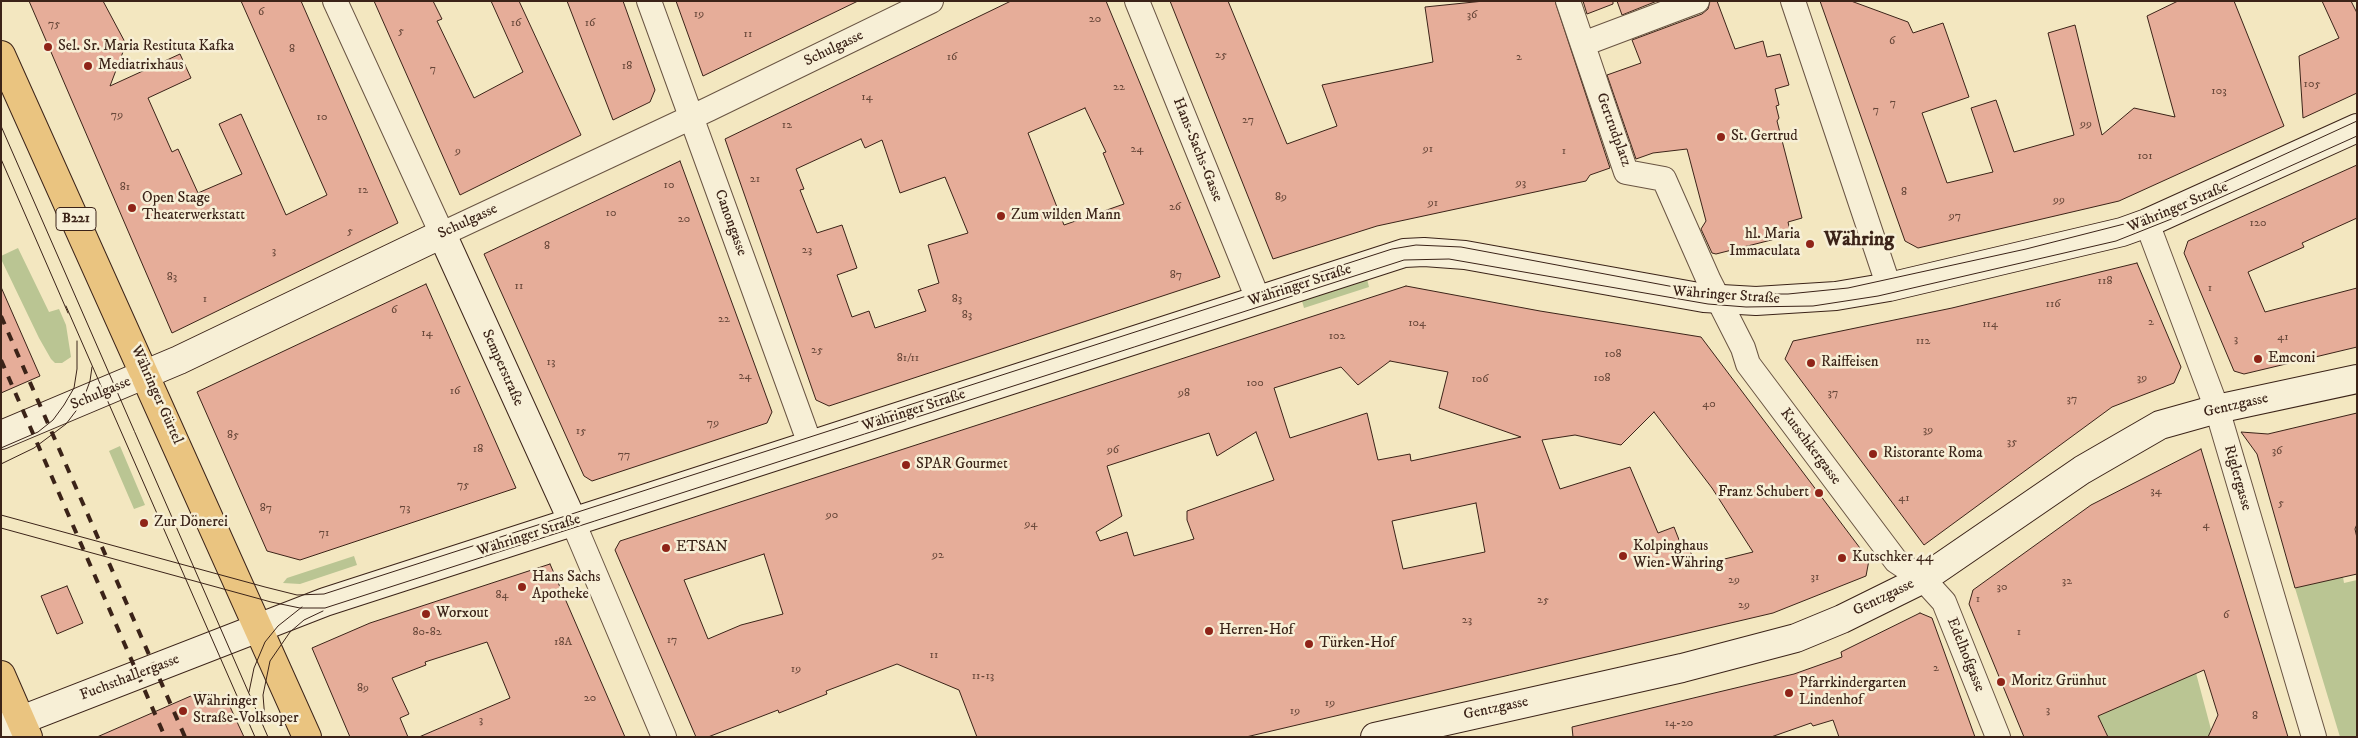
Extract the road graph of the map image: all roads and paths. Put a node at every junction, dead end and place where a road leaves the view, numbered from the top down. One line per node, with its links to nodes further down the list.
1 (335, 1): 13 (street, Semperstraße)
2 (650, 1): 10 (street, Canongasse)
3 (931, 1): 10 (street, Schulgasse)
4 (1137, 1): 15 (street, Hans-Sachs-Gasse)
5 (1568, 1): 8 (street)
6 (1697, 1): 8 (street)
7 (1793, 1): 14 (street)
8 (1583, 44): 16 (street, Gertrudplatz)
9 (1, 55): 17 (main road, Währinger Gürtel / B221)
10 (691, 118): 13 (street, Schulgasse); 21 (street, Canongasse)
11 (2357, 128): 12 (main road, Währinger Straße)
12 (2147, 223): 14 (main road, Währinger Straße); 19 (street, Riglergasse)
13 (442, 234): 17 (main road, Schulgasse); 22 (main road, Semperstraße)
14 (1890, 287): 16 (main road, Währinger Straße)
15 (1258, 299): 16 (main road, Währinger Straße); 21 (main road, Währinger Straße)
16 (1718, 299): 23 (street, Kutschkergasse)
17 (147, 375): 20 (main road, Schulgasse); 24 (main road, Währinger Gürtel / B221)
18 (2357, 379): 19 (main road, Gentzgasse)
19 (2217, 409): 23 (main road, Gentzgasse); 31 (street, Riglergasse)
20 (1, 435)
21 (810, 444): 22 (main road, Währinger Straße)
22 (573, 522): 24 (main road, Währinger Straße); 28 (street, Semperstraße)
23 (1923, 579): 29 (main road, Gentzgasse); 30 (street, Edelhofgasse)
24 (259, 628): 26 (main road, Fuchsthallergasse); 27 (main road, Währinger Gürtel / B221)
25 (1, 675): 26 (main road)
26 (17, 729)
27 (307, 737)
28 (664, 737)
29 (1375, 737)
30 (1998, 737)
31 (2314, 737)

